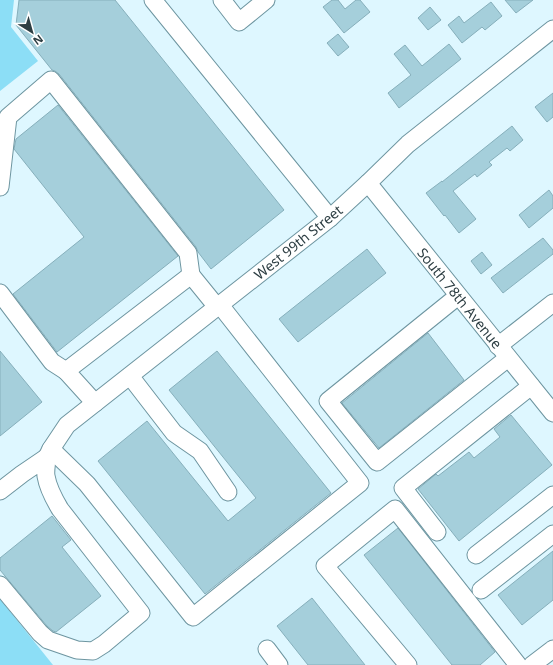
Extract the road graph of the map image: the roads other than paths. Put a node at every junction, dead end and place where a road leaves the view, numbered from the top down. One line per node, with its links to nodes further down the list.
1 (153, 0): 7 (street)
2 (222, 0): 3 (street)
3 (266, 0)
4 (553, 29): 5 (street, West 99th Street)
5 (368, 183): 7 (street, West 99th Street); 10 (street, South 78th Avenue)
6 (0, 187): 8 (street)
7 (330, 218): 12 (street, West 99th Street)
8 (191, 275): 12 (street); 14 (street)
9 (0, 293): 14 (street)
10 (458, 296): 13 (street, South 78th Avenue); 13 (street)
11 (553, 302): 13 (street)
12 (219, 306): 15 (street, West 99th Street); 19 (street)
13 (503, 352): 16 (street, South 78th Avenue)
14 (66, 370): 17 (street)
15 (130, 376): 17 (street, West 99th Street); 21 (street)
16 (531, 386): 18 (street, South 78th Avenue); 23 (street)
17 (95, 403): 19 (street, West 99th Street)
18 (553, 413)
19 (49, 453): 20 (street); 26 (street)
20 (0, 491)
21 (228, 492)
22 (553, 495): 25 (street)
23 (437, 532)
24 (553, 534): 27 (street)
25 (476, 555)
26 (0, 585)
27 (481, 590)
28 (267, 649): 30 (street)
29 (553, 649): 33 (street)
30 (279, 665)
31 (408, 665): 32 (street)
32 (518, 665)
33 (532, 665)

